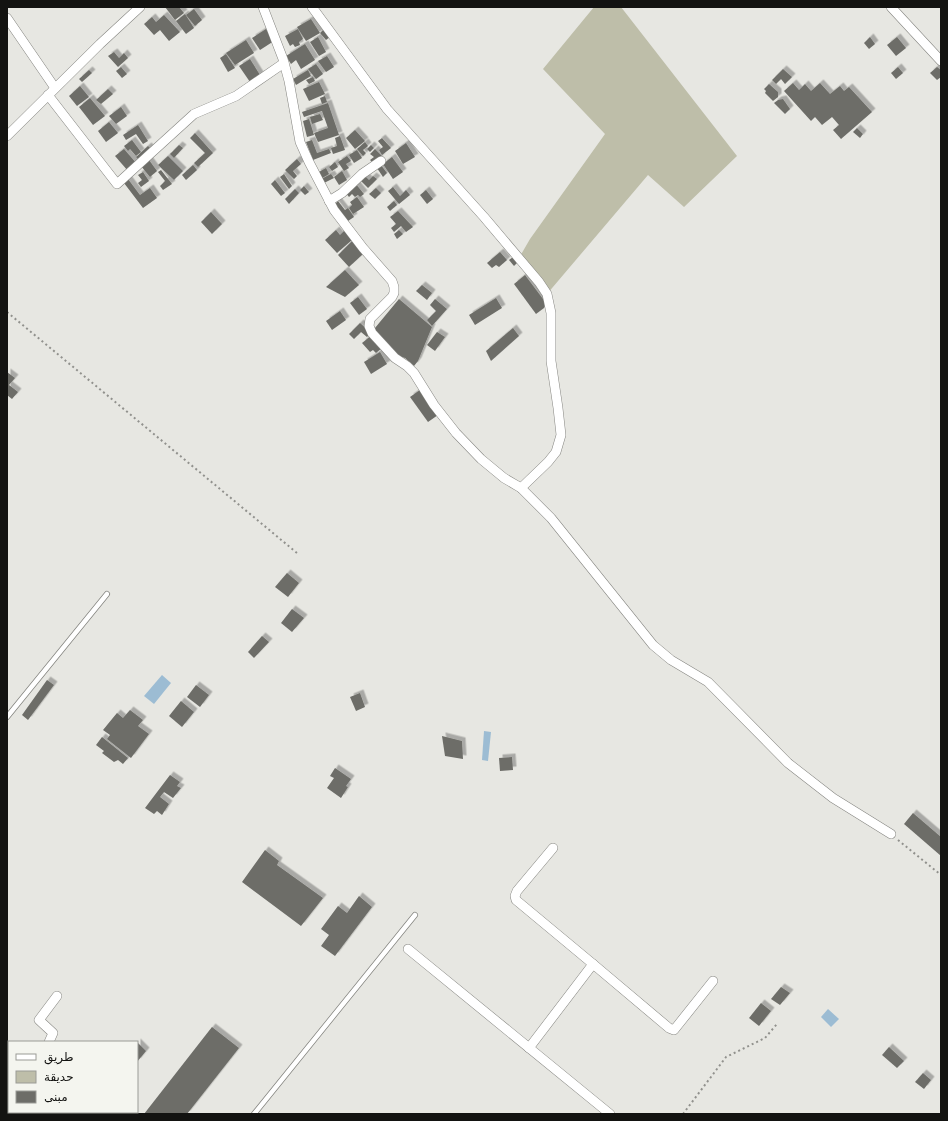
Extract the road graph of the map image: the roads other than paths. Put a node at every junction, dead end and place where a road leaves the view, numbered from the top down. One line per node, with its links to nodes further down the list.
1 (140, 7): 8 (street)
2 (263, 7): 7 (street)
3 (312, 7): 13 (street)
4 (891, 7): 6 (street)
5 (7, 18): 8 (street)
6 (941, 61)
7 (284, 63): 9 (street); 12 (street)
8 (55, 88): 9 (street)
9 (48, 95): 10 (street)
10 (7, 136)
11 (381, 161): 12 (street)
12 (329, 201): 13 (street)
13 (521, 488): 16 (street)
14 (107, 594): 15 (lane)
15 (7, 717)
16 (891, 834)
17 (552, 848): 20 (street)
18 (415, 915): 25 (lane)
19 (408, 949): 24 (street)
20 (593, 964): 21 (street); 24 (street)
21 (713, 981)
22 (57, 996): 23 (street)
23 (49, 1041)
24 (528, 1048): 26 (street)
25 (254, 1114)
26 (610, 1114)

